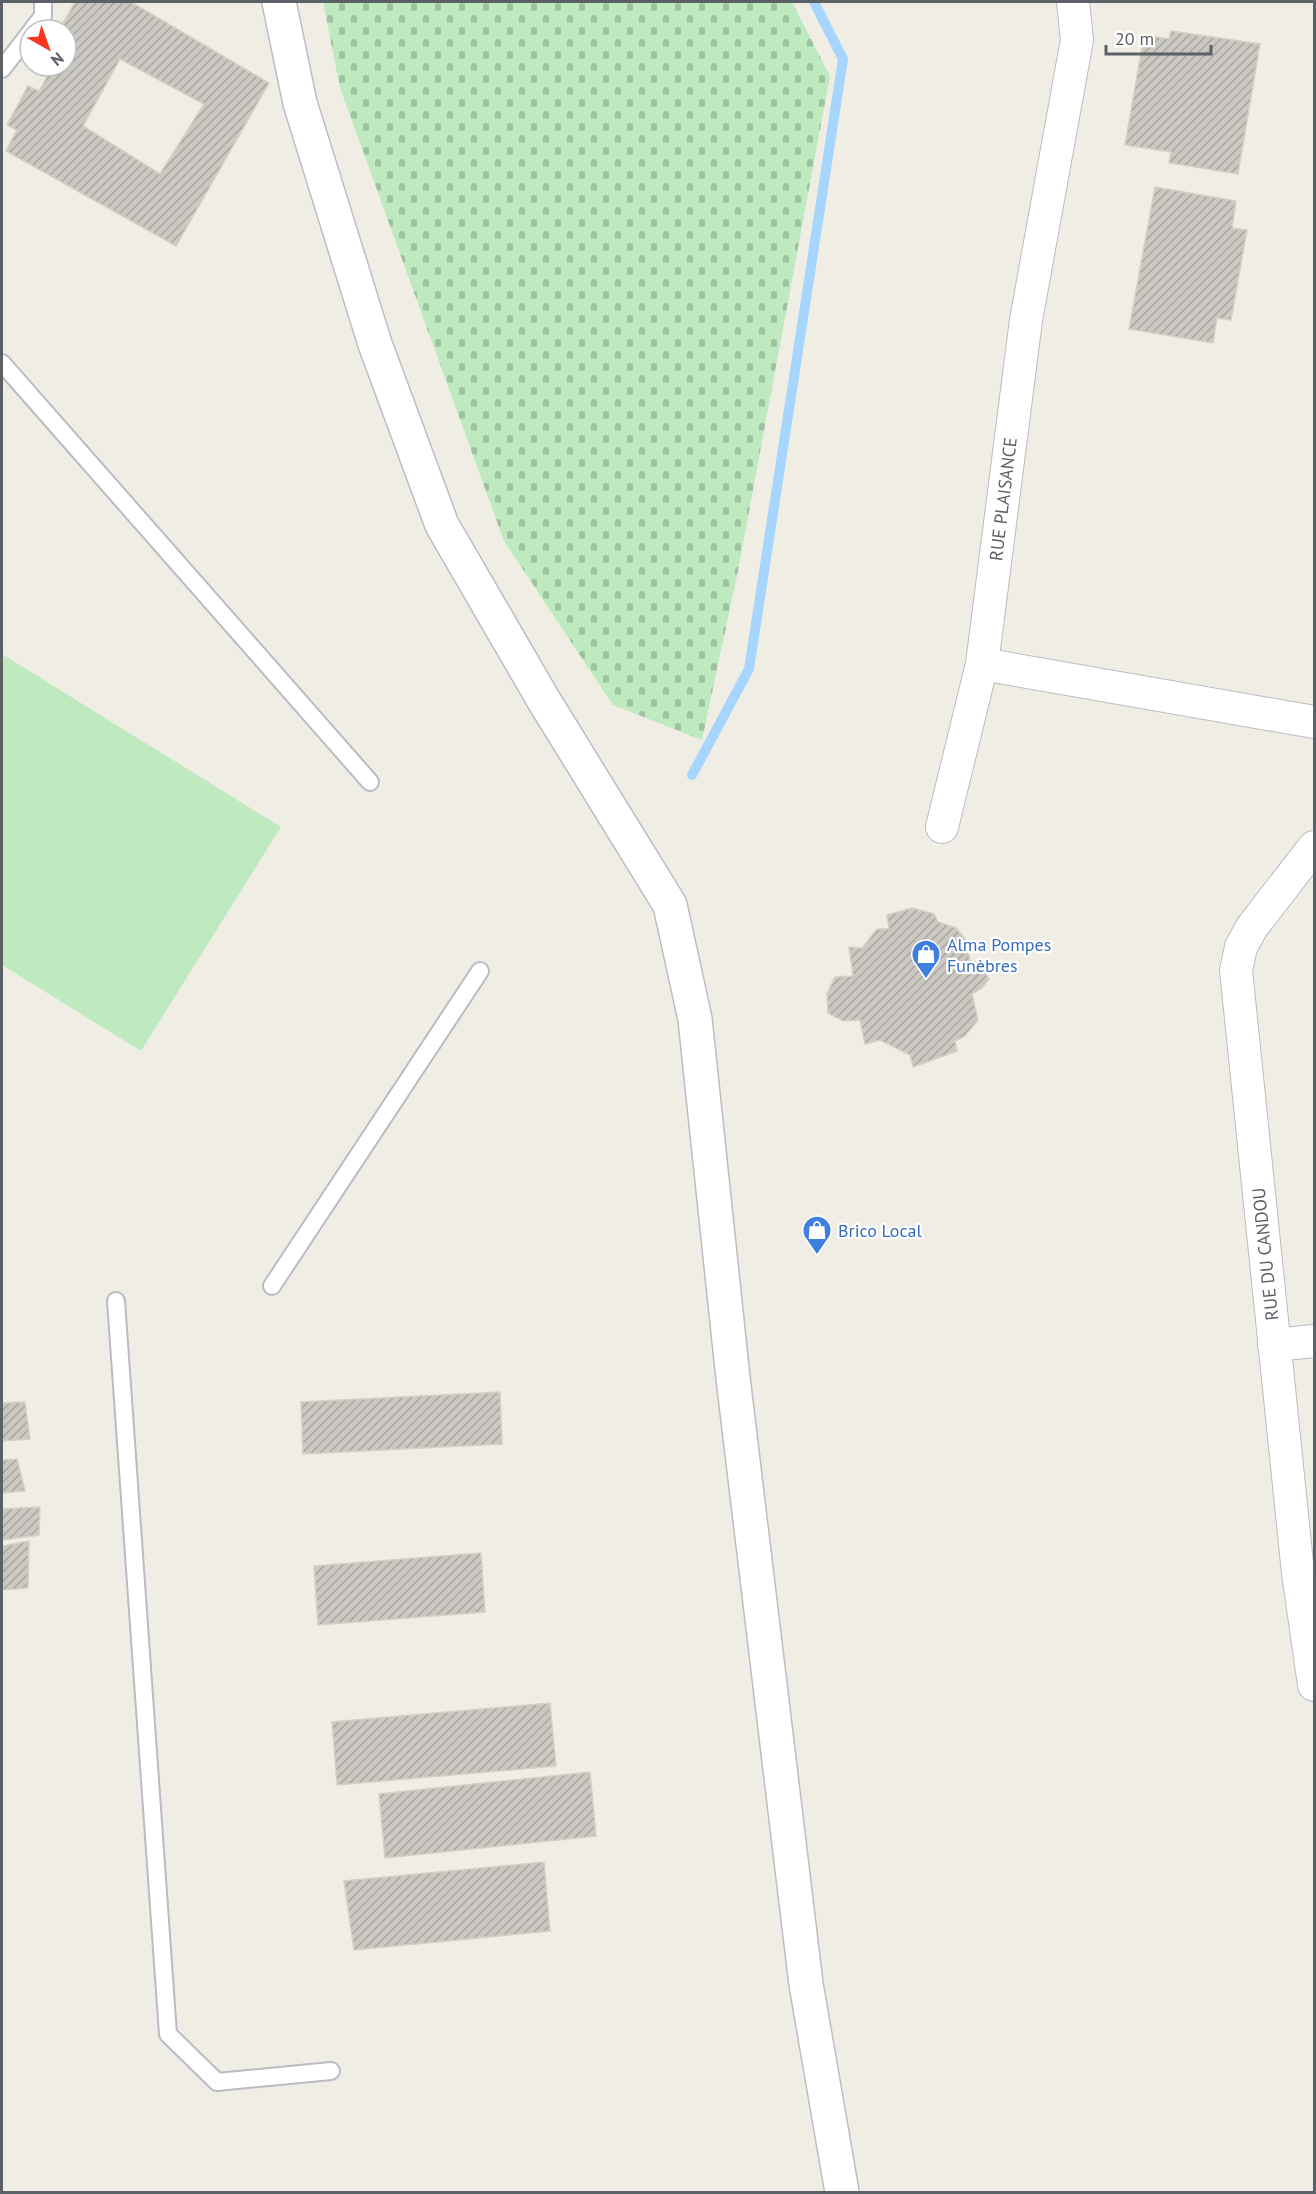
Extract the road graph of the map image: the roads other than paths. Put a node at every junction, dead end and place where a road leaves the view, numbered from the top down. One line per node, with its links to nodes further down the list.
1 (43, 2): 4 (lane)
2 (279, 2): 20 (main road)
3 (1073, 2): 8 (street, RUE PLAISANCE)
4 (42, 18)
5 (18, 49): 6 (lane)
6 (2, 69)
7 (2, 363): 10 (lane)
8 (982, 664): 9 (street); 11 (street, RUE PLAISANCE)
9 (1314, 722)
10 (370, 782)
11 (942, 827)
12 (1314, 847): 17 (street, RUE DU CANDOU)
13 (480, 971): 14 (lane)
14 (272, 1286)
15 (116, 1301): 19 (lane)
16 (1314, 1341): 17 (street)
17 (1274, 1345): 18 (street, RUE DU CANDOU)
18 (1314, 1685)
19 (331, 2071)
20 (842, 2193)

